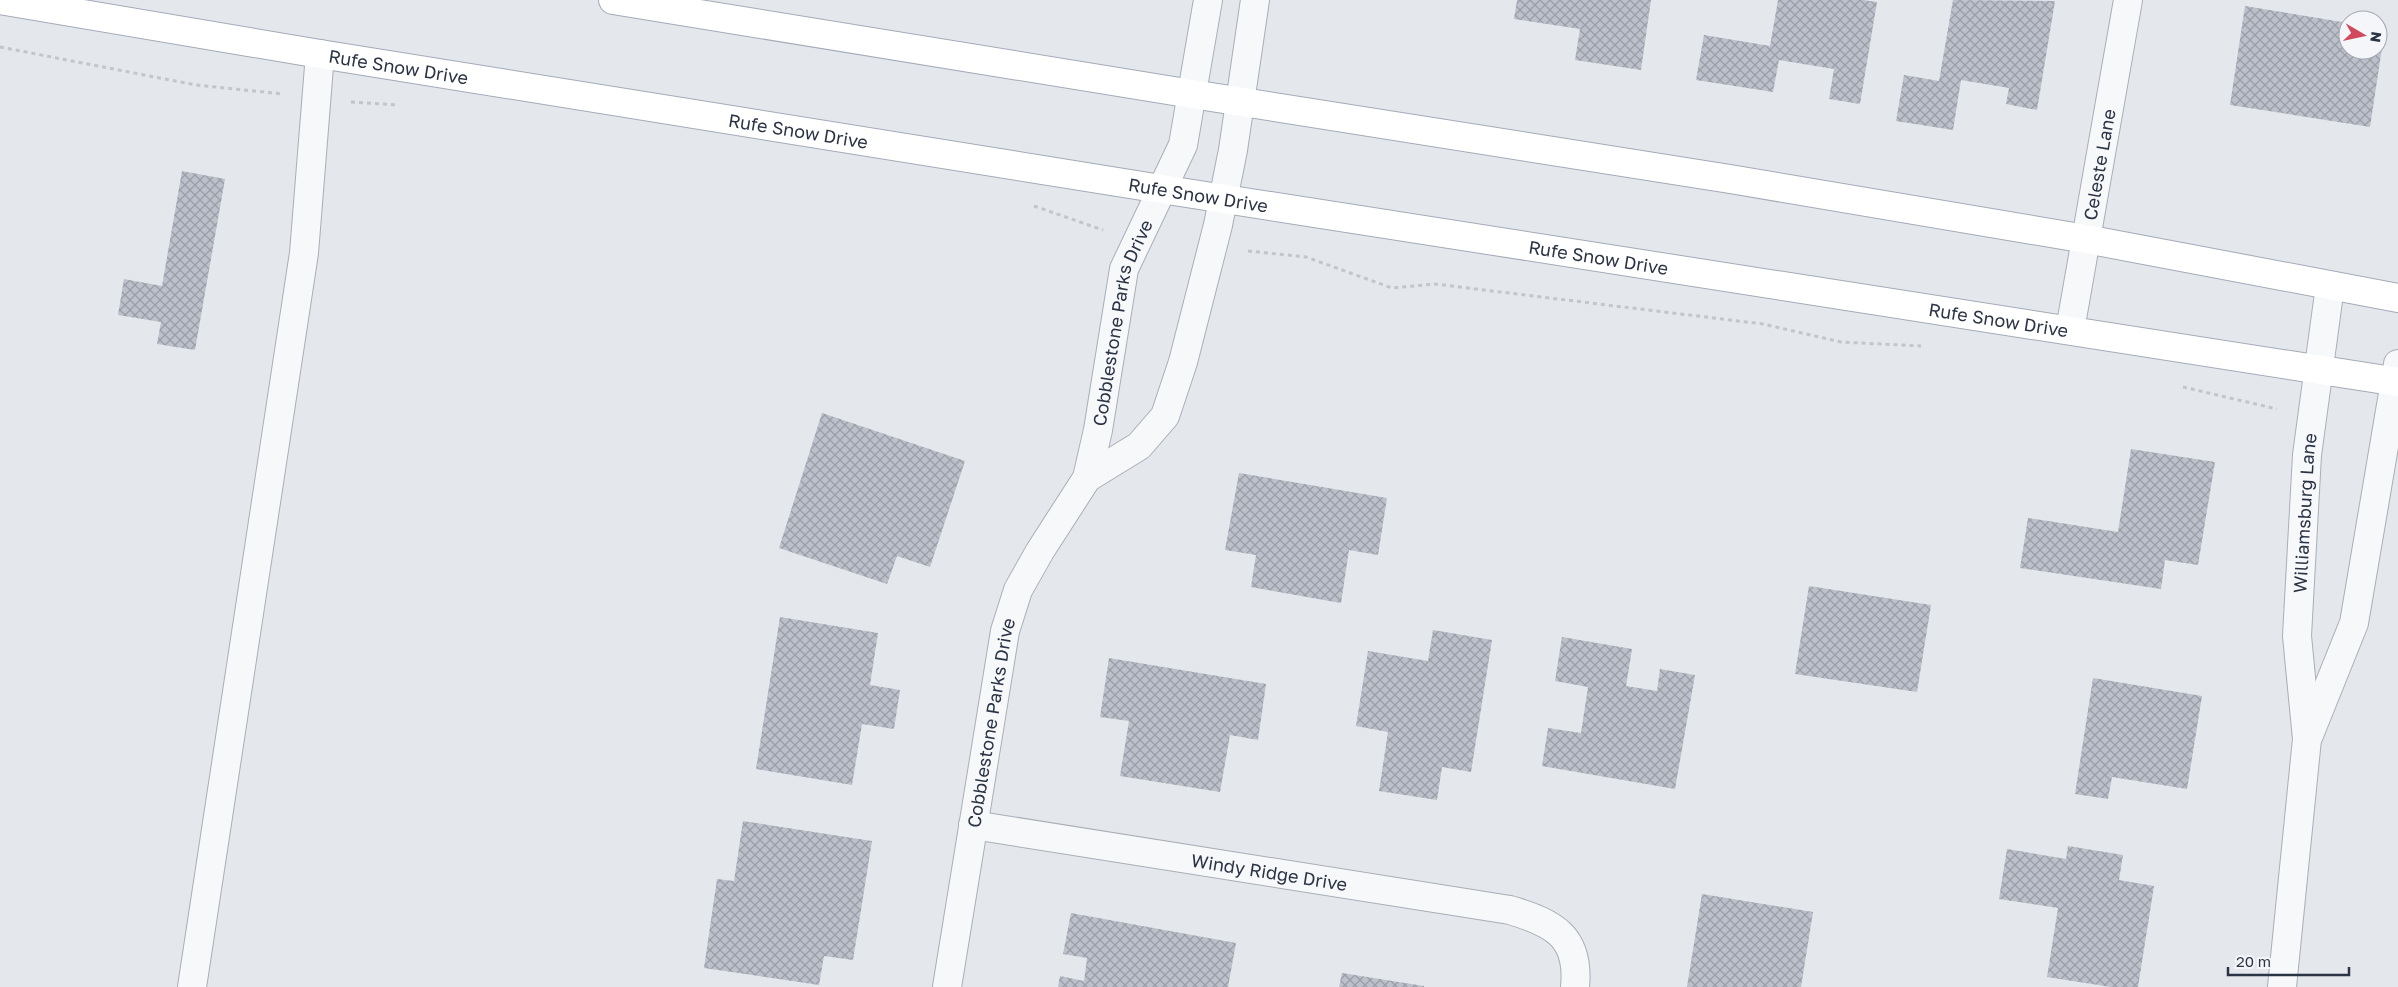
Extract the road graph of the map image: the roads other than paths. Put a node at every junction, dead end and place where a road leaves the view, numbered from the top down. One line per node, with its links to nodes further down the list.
1 (3, 0): 6 (main road, Rufe Snow Drive)
2 (613, 0): 7 (main road)
3 (1208, 0): 7 (street, Cobblestone Parks Drive)
4 (1255, 0): 8 (street, Cobblestone Parks Drive)
5 (2128, 0): 11 (street, Celeste Lane)
6 (320, 54): 9 (main road, Rufe Snow Drive); 20 (street)
7 (1192, 94): 8 (main road); 9 (street, Cobblestone Parks Drive)
8 (1240, 102): 10 (street, Cobblestone Parks Drive); 11 (main road)
9 (1162, 189): 10 (main road, Rufe Snow Drive); 17 (street, Cobblestone Parks Drive)
10 (1223, 198): 14 (main road, Rufe Snow Drive); 17 (street, Cobblestone Parks Drive)
11 (2086, 239): 12 (main road); 14 (street, Celeste Lane)
12 (2330, 286): 13 (main road); 15 (street, Williamsburg Lane)
13 (2398, 298)
14 (2070, 330): 15 (main road, Rufe Snow Drive)
15 (2318, 369): 16 (main road, Rufe Snow Drive); 18 (street, Williamsburg Lane)
16 (2397, 376): 18 (street, Williamsburg Lane)
17 (1087, 478): 19 (street, Cobblestone Parks Drive)
18 (2307, 739): 23 (street, Williamsburg Lane)
19 (973, 825): 21 (street, Cobblestone Parks Drive); 22 (street, Windy Ridge Drive)
20 (192, 987)
21 (947, 987)
22 (1575, 987)
23 (2282, 987)

